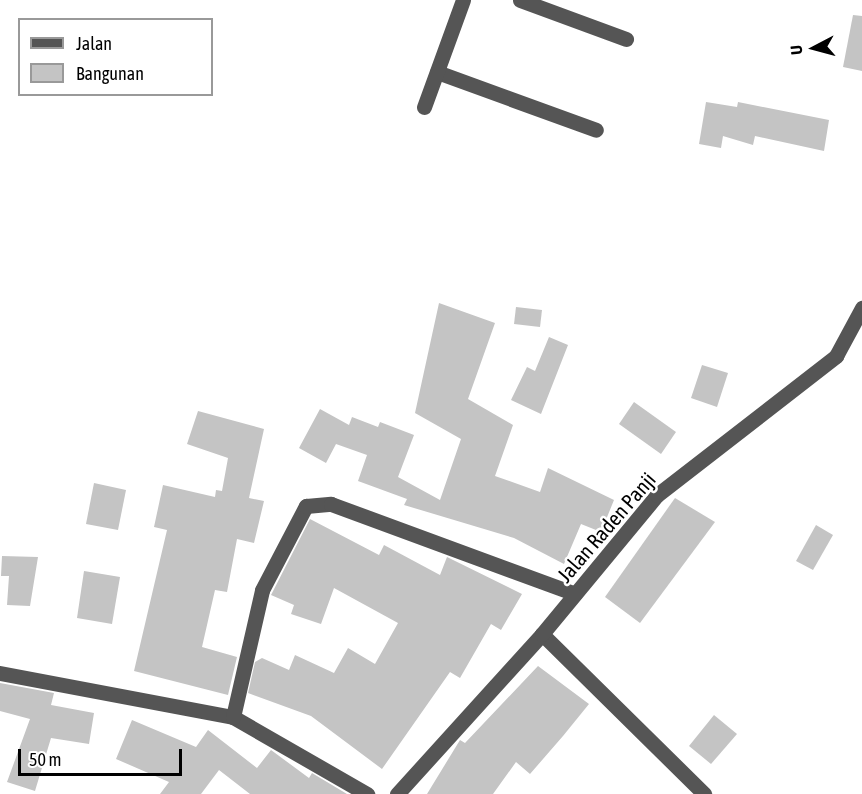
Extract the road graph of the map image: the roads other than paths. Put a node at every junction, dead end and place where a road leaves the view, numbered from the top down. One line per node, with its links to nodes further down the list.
1 (463, 0): 4 (street)
2 (520, 0): 3 (street)
3 (626, 39)
4 (437, 72): 5 (street); 6 (street)
5 (424, 107)
6 (596, 130)
7 (862, 308): 8 (street, Jalan Raden Panji)
8 (575, 594): 9 (street, Jalan Raden Panji); 11 (street)
9 (542, 634): 13 (street, Jalan Raden Panji); 14 (street)
10 (0, 673): 11 (street)
11 (233, 717): 12 (street)
12 (367, 794)
13 (397, 794)
14 (704, 794)

